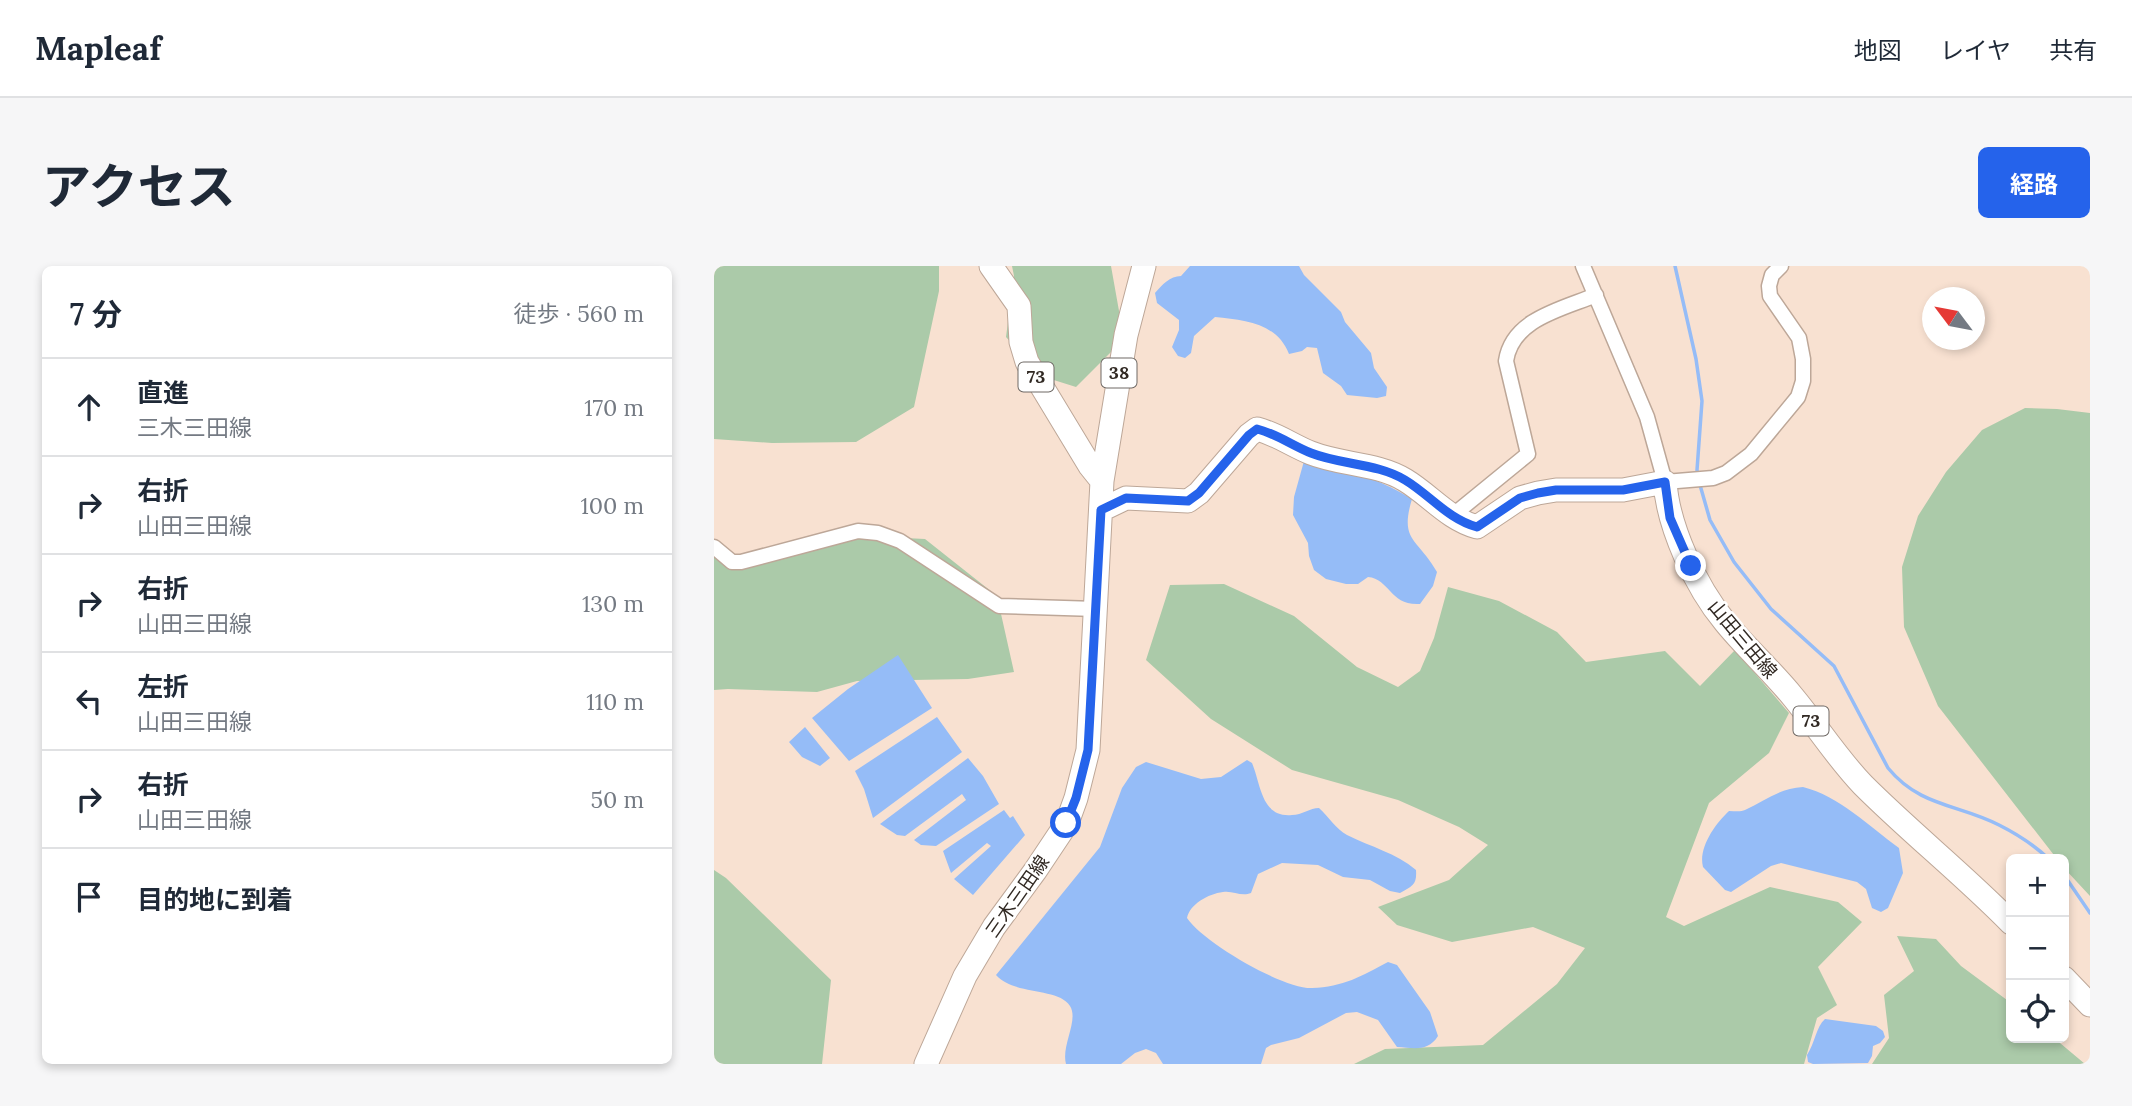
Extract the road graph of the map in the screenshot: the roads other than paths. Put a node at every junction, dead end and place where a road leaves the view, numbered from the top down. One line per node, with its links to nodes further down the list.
1 (991, 266): 6 (main road, 73)
2 (1144, 266): 6 (main road, 三木三田線 / 38)
3 (1583, 266): 5 (street)
4 (1781, 266): 7 (street)
5 (1596, 295): 7 (street); 9 (street)
6 (1102, 481): 8 (main road, 三木三田線 / 38)
7 (1665, 482): 9 (main road); 12 (main road, 山田三田線 / 73)
8 (1101, 510): 9 (main road); 11 (main road, 三木三田線 / 38)
9 (1452, 516)
10 (714, 547): 11 (street)
11 (1096, 609): 15 (main road, 三木三田線 / 38)
12 (2006, 918)
13 (2066, 980): 14 (main road)
14 (2090, 1005)
15 (926, 1064)

